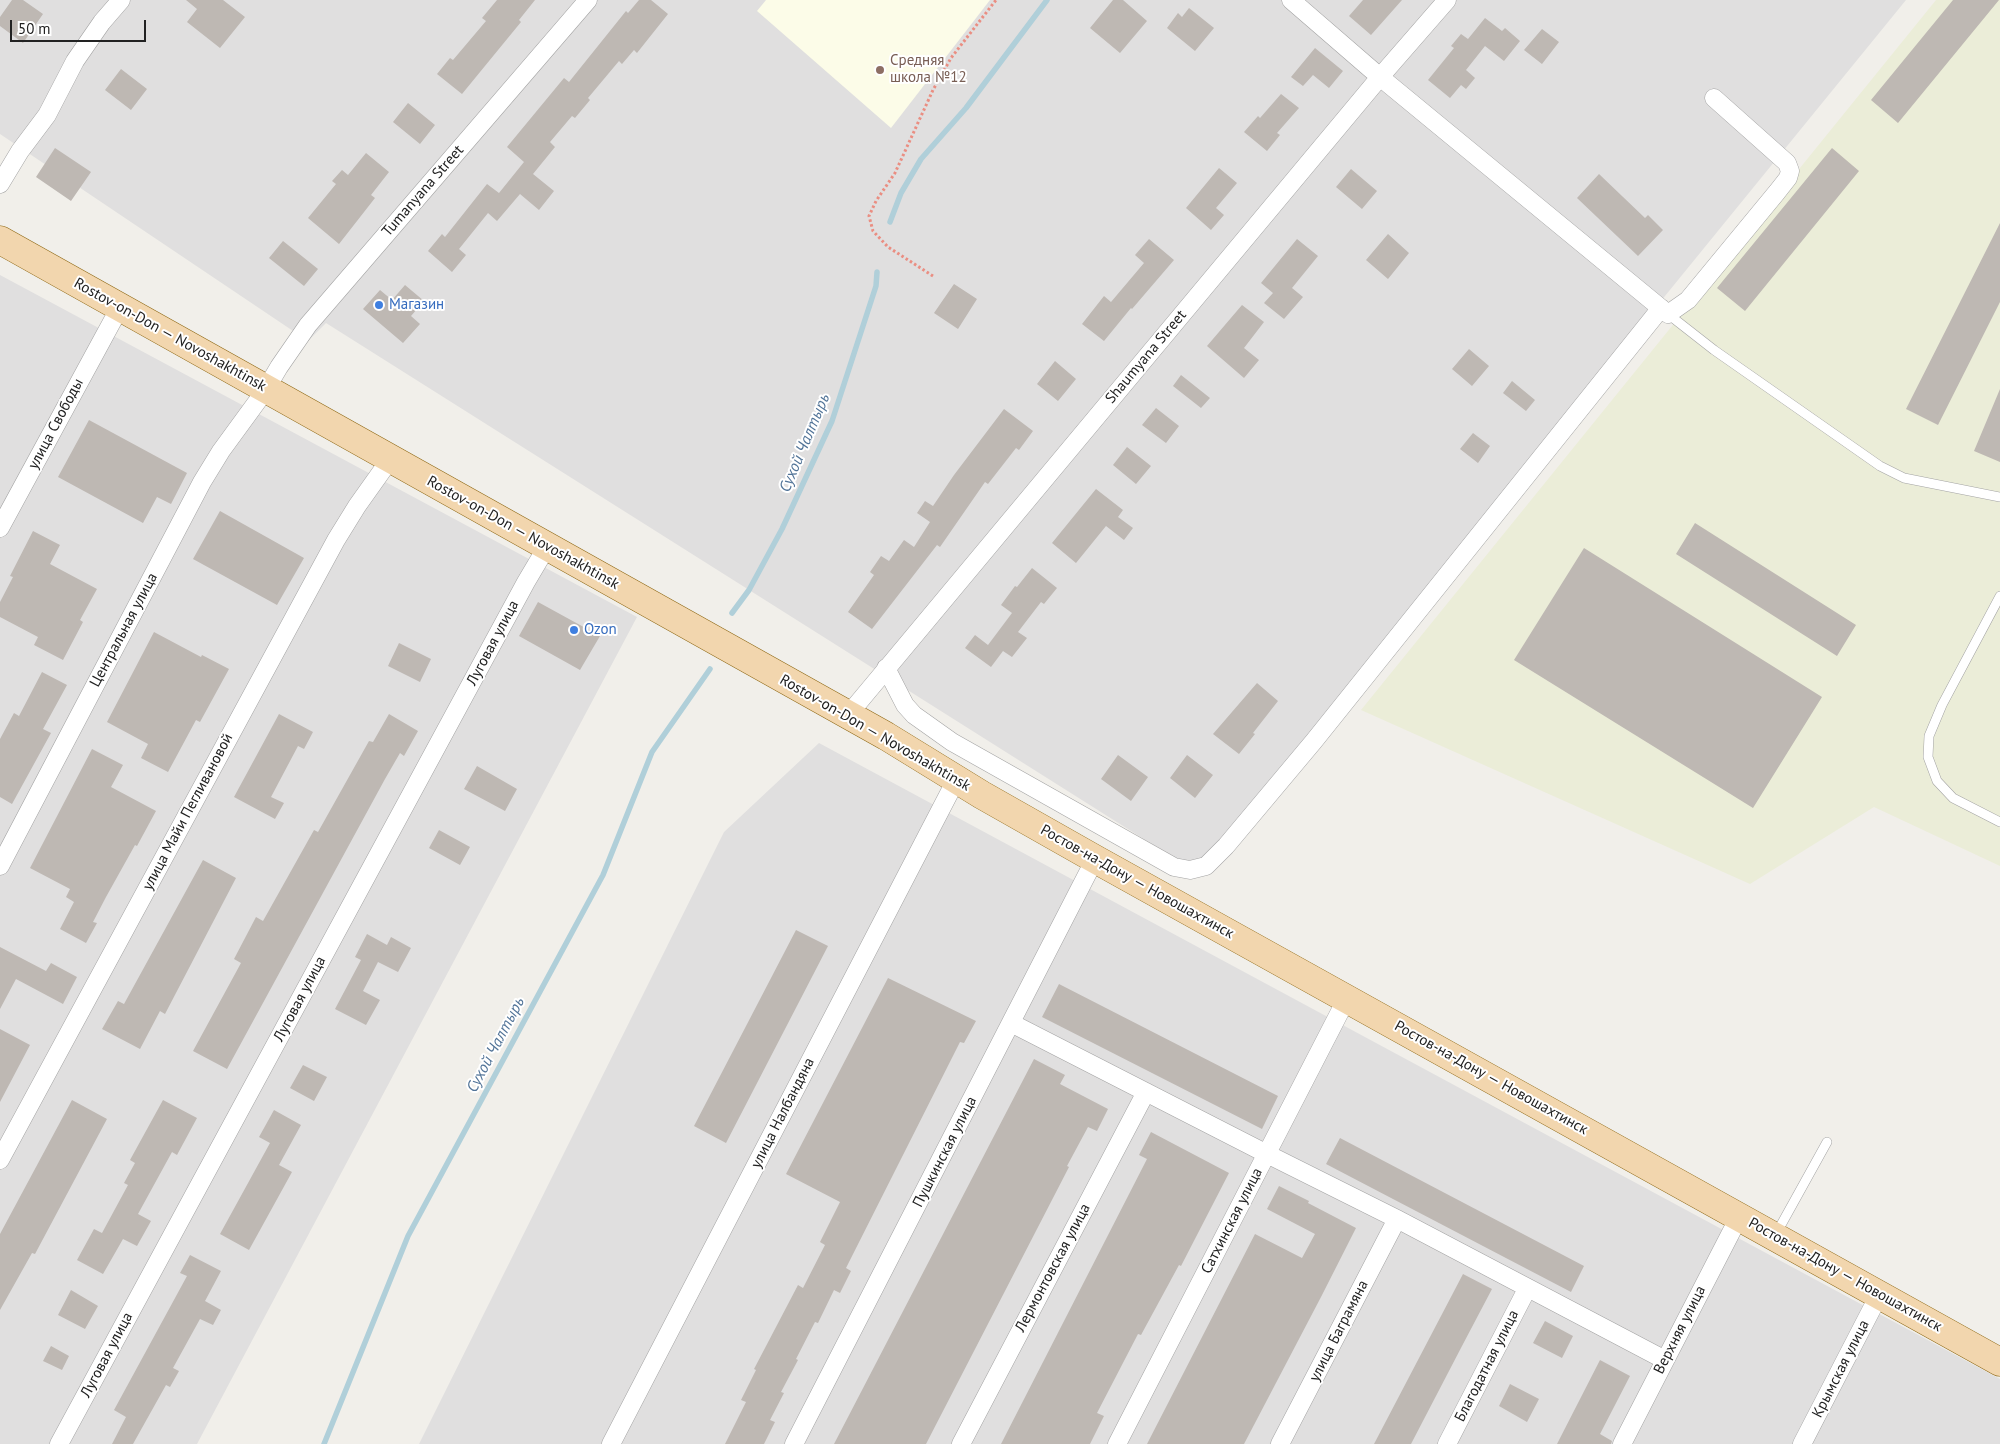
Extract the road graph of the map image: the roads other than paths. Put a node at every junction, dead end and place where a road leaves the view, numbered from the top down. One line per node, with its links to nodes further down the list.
1 (121, 0): 7 (street)
2 (588, 0): 12 (street, Tumanyana Street)
3 (1291, 0): 5 (street)
4 (1447, 0): 5 (street, Shaumyana Street)
5 (1380, 77): 10 (street); 18 (street, Shaumyana Street)
6 (1714, 98): 10 (street)
7 (0, 184)
8 (0, 240): 12 (main road, Rostov-on-Don — Novoshakhtinsk)
9 (0, 255): 11 (main road, Rostov-on-Don — Novoshakhtinsk)
10 (1664, 311): 14 (lane); 18 (street)
11 (112, 320): 12 (main road, Rostov-on-Don — Novoshakhtinsk); 15 (street, улица Свободы)
12 (262, 394): 13 (main road, Rostov-on-Don — Novoshakhtinsk); 19 (main road, Rostov-on-Don — Novoshakhtinsk); 24 (street, Центральная улица)
13 (384, 468): 16 (main road, Rostov-on-Don — Novoshakhtinsk); 30 (street, улица Майи Пегливановой)
14 (2000, 498)
15 (0, 528)
16 (542, 555): 20 (main road, Rostov-on-Don — Novoshakhtinsk); 38 (street, Луговая улица)
17 (2000, 596): 22 (lane)
18 (886, 668): 19 (street, Shaumyana Street)
19 (848, 715): 21 (main road, Rostov-on-Don — Novoshakhtinsk)
20 (955, 782): 21 (main road, Rostov-on-Don — Novoshakhtinsk); 39 (street, улица Налбандяна)
21 (982, 795): 23 (main road, Ростов-на-Дону — Новошахтинск)
22 (2000, 822)
23 (1095, 859): 25 (main road, Ростов-на-Дону — Новошахтинск); 26 (street, Пушкинская улица)
24 (0, 866)
25 (1347, 998): 29 (street, Сатхинская улица); 31 (main road, Ростов-на-Дону — Новошахтинск)
26 (1011, 1023): 27 (street); 40 (street, Пушкинская улица)
27 (1146, 1092): 29 (street); 41 (street, Лермонтовская улица)
28 (1827, 1142): 33 (lane)
29 (1266, 1154): 32 (street); 42 (street, Сатхинская улица)
30 (0, 1160)
31 (1739, 1216): 33 (main road, Ростов-на-Дону — Новошахтинск); 36 (street, Верхняя улица)
32 (1397, 1219): 34 (street); 43 (street, улица Баграмяна)
33 (1774, 1236): 35 (main road, Ростов-на-Дону — Новошахтинск)
34 (1527, 1288): 36 (street); 44 (street, Благодатная улица)
35 (1880, 1295): 37 (main road, Ростов-на-Дону — Новошахтинск); 46 (street, Крымская улица)
36 (1665, 1360): 45 (street, Верхняя улица)
37 (2000, 1362)
38 (59, 1444)
39 (612, 1444)
40 (794, 1444)
41 (961, 1444)
42 (1117, 1444)
43 (1280, 1444)
44 (1447, 1444)
45 (1622, 1444)
46 (1802, 1444)

